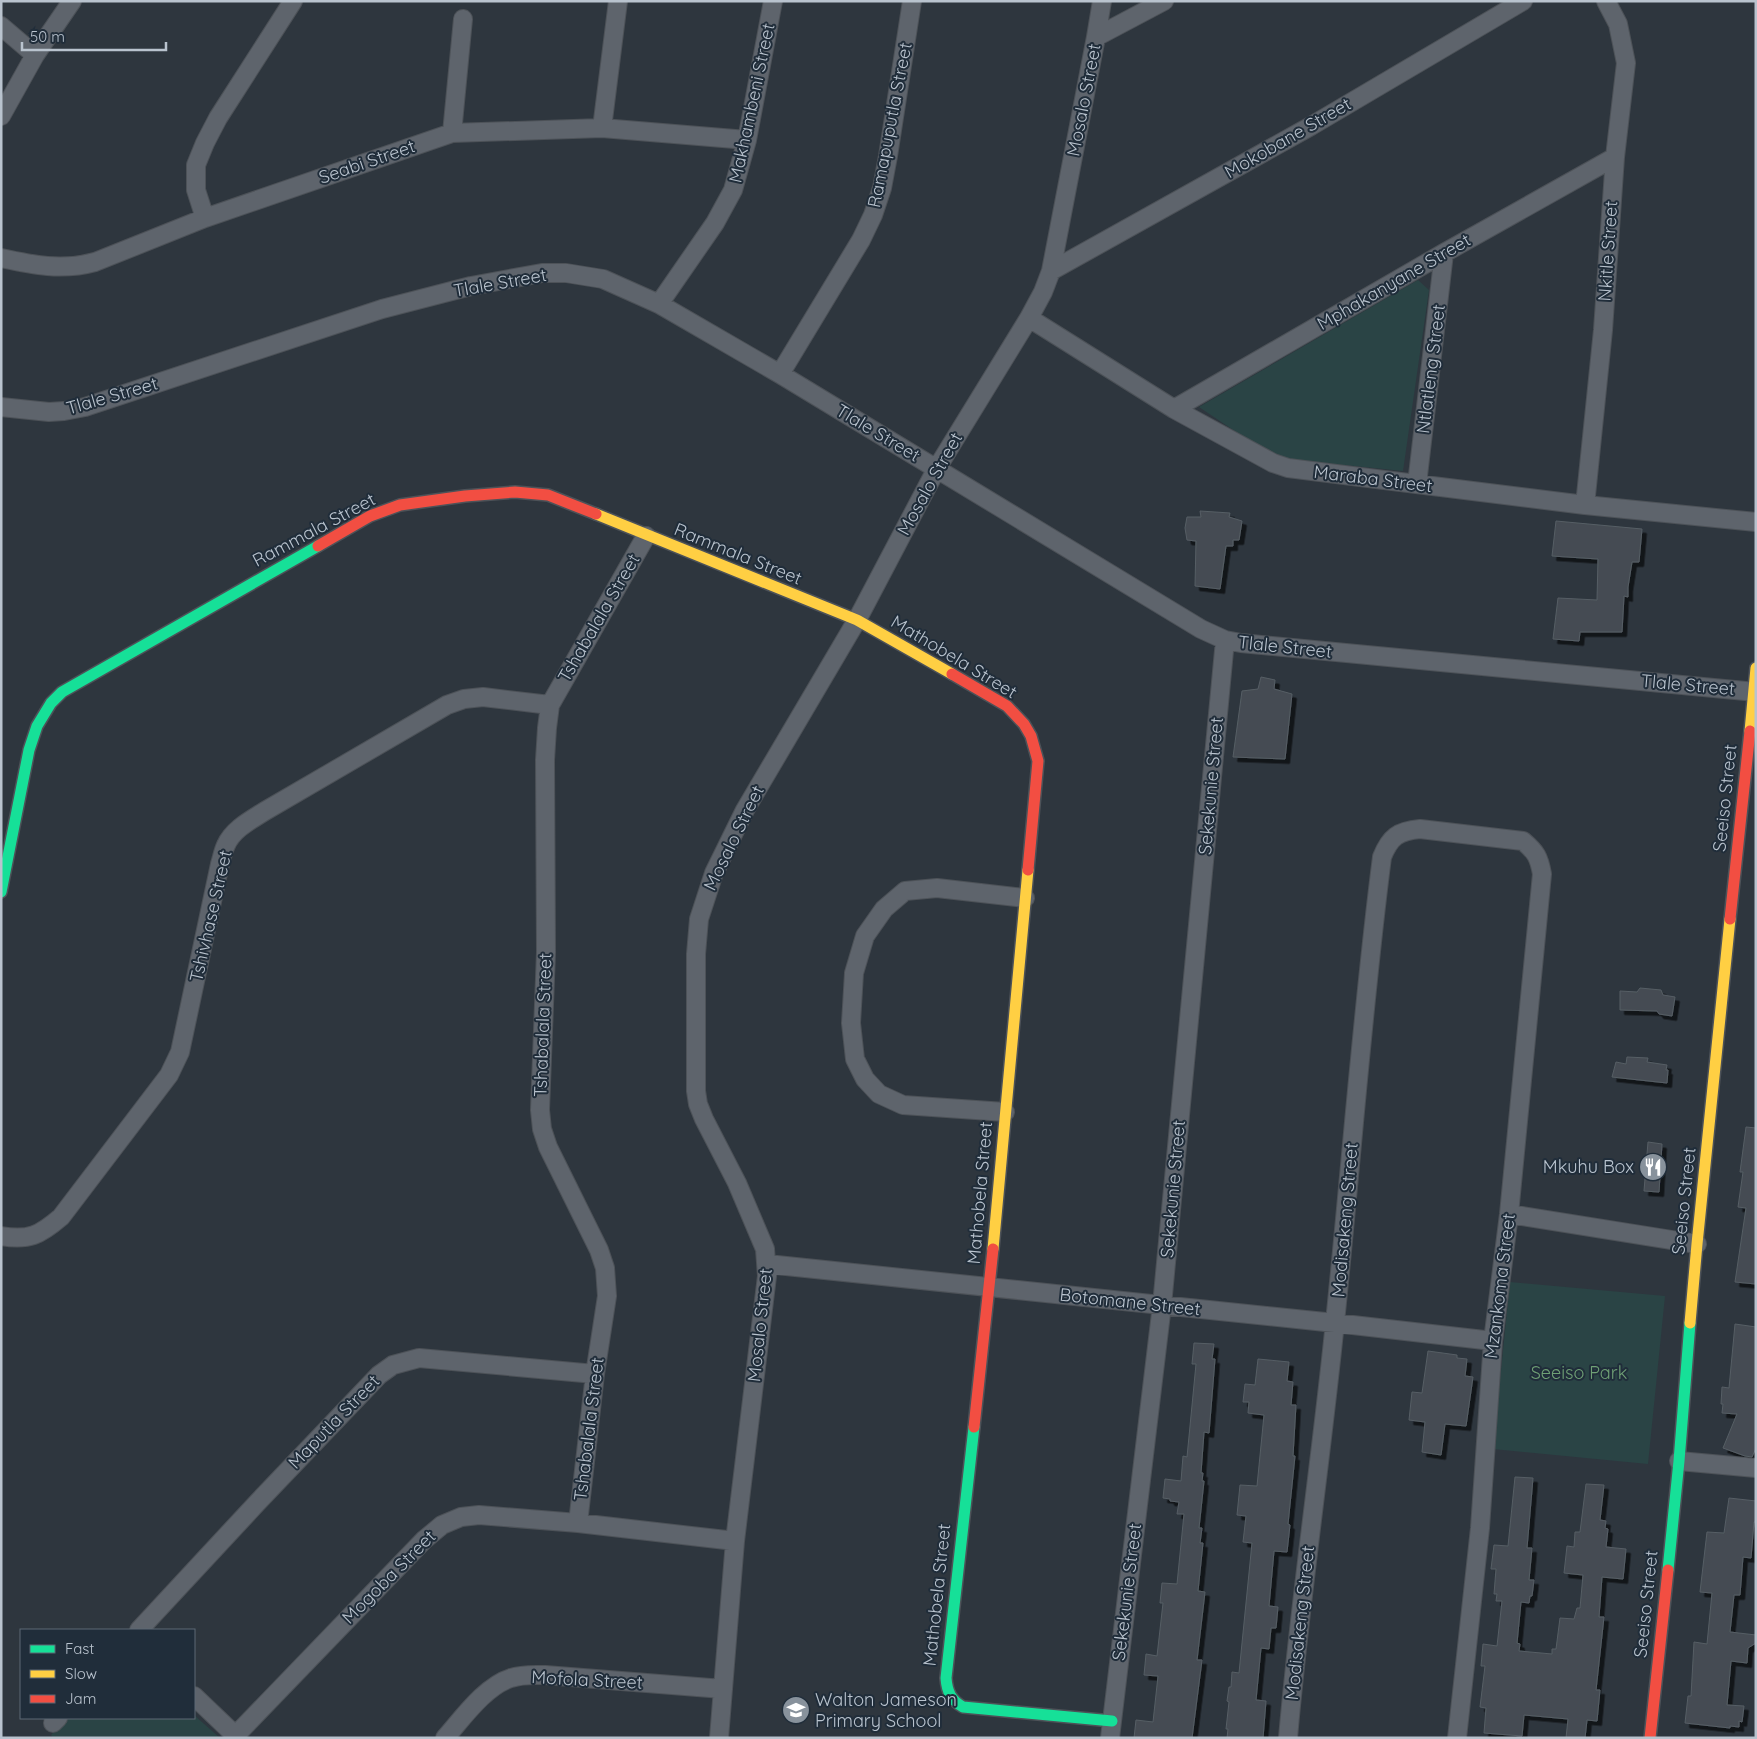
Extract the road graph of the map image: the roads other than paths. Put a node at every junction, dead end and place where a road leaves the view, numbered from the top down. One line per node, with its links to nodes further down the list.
1 (72, 1): 13 (street)
2 (293, 1): 19 (street)
3 (618, 1): 15 (street)
4 (774, 1): 17 (street, Makhambeni Street)
5 (912, 1): 25 (street, Ramapuputla Street)
6 (1102, 1): 12 (street, Mosalo Street)
7 (1164, 1): 12 (street)
8 (1523, 1): 22 (street, Mokobane Street)
9 (1606, 1): 18 (street, Nkitle Street)
10 (463, 19): 16 (street)
11 (1, 26): 13 (street)
12 (1096, 37): 22 (street, Mosalo Street)
13 (35, 55): 14 (street)
14 (1, 116)
15 (602, 128): 16 (street, Seabi Street); 17 (street, Seabi Street)
16 (452, 133): 19 (street, Seabi Street)
17 (748, 140): 23 (street, Makhambeni Street)
18 (1615, 157): 20 (street, Mphakanyane Street); 30 (street, Nkitle Street)
19 (205, 218): 21 (street, Seabi Street)
20 (1444, 253): 27 (street, Mphakanyane Street); 29 (street, Ntlatleng Street)
21 (1, 258)
22 (1050, 271): 24 (street, Mosalo Street)
23 (660, 304): 25 (street, Tlale Street); 26 (street, Tlale Street)
24 (1029, 318): 27 (street, Maraba Street); 28 (street, Mosalo Street)
25 (780, 374): 28 (street, Tlale Street)
26 (1, 406)
27 (1174, 409): 29 (street, Maraba Street)
28 (937, 468): 33 (street, Mosalo Street); 34 (street, Tlale Street)
29 (1417, 484): 30 (street, Maraba Street)
30 (1585, 505): 31 (street, Maraba Street)
31 (1756, 522)
32 (646, 536): 33 (street, Rammala Street); 37 (street, Tshabalala Street); 39 (street, Rammala Street)
33 (857, 620): 40 (street, Mathobela Street); 45 (street, Mosalo Street)
34 (1225, 640): 36 (street, Tlale Street); 47 (street, Sekekunie Street)
35 (1756, 668): 36 (street, Seeiso Street)
36 (1754, 692): 44 (street, Seeiso Street)
37 (550, 706): 43 (street, Tshivhase Street); 50 (street, Tshabalala Street)
38 (1523, 841): 42 (street, Mzankoma Street); 48 (street, Modisakeng Street)
39 (1, 892)
40 (1025, 898): 41 (street, Mathobela Street); 41 (street)
41 (1005, 1112): 46 (street, Mathobela Street)
42 (1509, 1214): 44 (street); 49 (street, Mzankoma Street)
43 (1, 1236)
44 (1697, 1244): 51 (street, Seeiso Street)
45 (767, 1264): 46 (street, Botomane Street); 54 (street, Mosalo Street)
46 (988, 1288): 47 (street, Botomane Street); 58 (street, Mathobela Street)
47 (1162, 1305): 48 (street, Botomane Street); 58 (street, Sekekunie Street)
48 (1335, 1323): 49 (street, Botomane Street); 62 (street, Modisakeng Street)
49 (1492, 1342): 63 (street, Mzankoma Street)
50 (595, 1374): 53 (street, Tshabalala Street); 55 (street, Maputla Street)
51 (1679, 1461): 52 (street); 64 (street, Seeiso Street)
52 (1756, 1468)
53 (578, 1523): 54 (street, Mogoba Street); 59 (street, Mogoba Street)
54 (735, 1542): 56 (street, Mosalo Street)
55 (141, 1629)
56 (723, 1689): 60 (street, Mofola Street); 61 (street, Mosalo Street)
57 (195, 1697): 59 (street)
58 (1111, 1729)
59 (237, 1737)
60 (445, 1738)
61 (719, 1738)
62 (1288, 1738)
63 (1457, 1738)
64 (1650, 1738)

